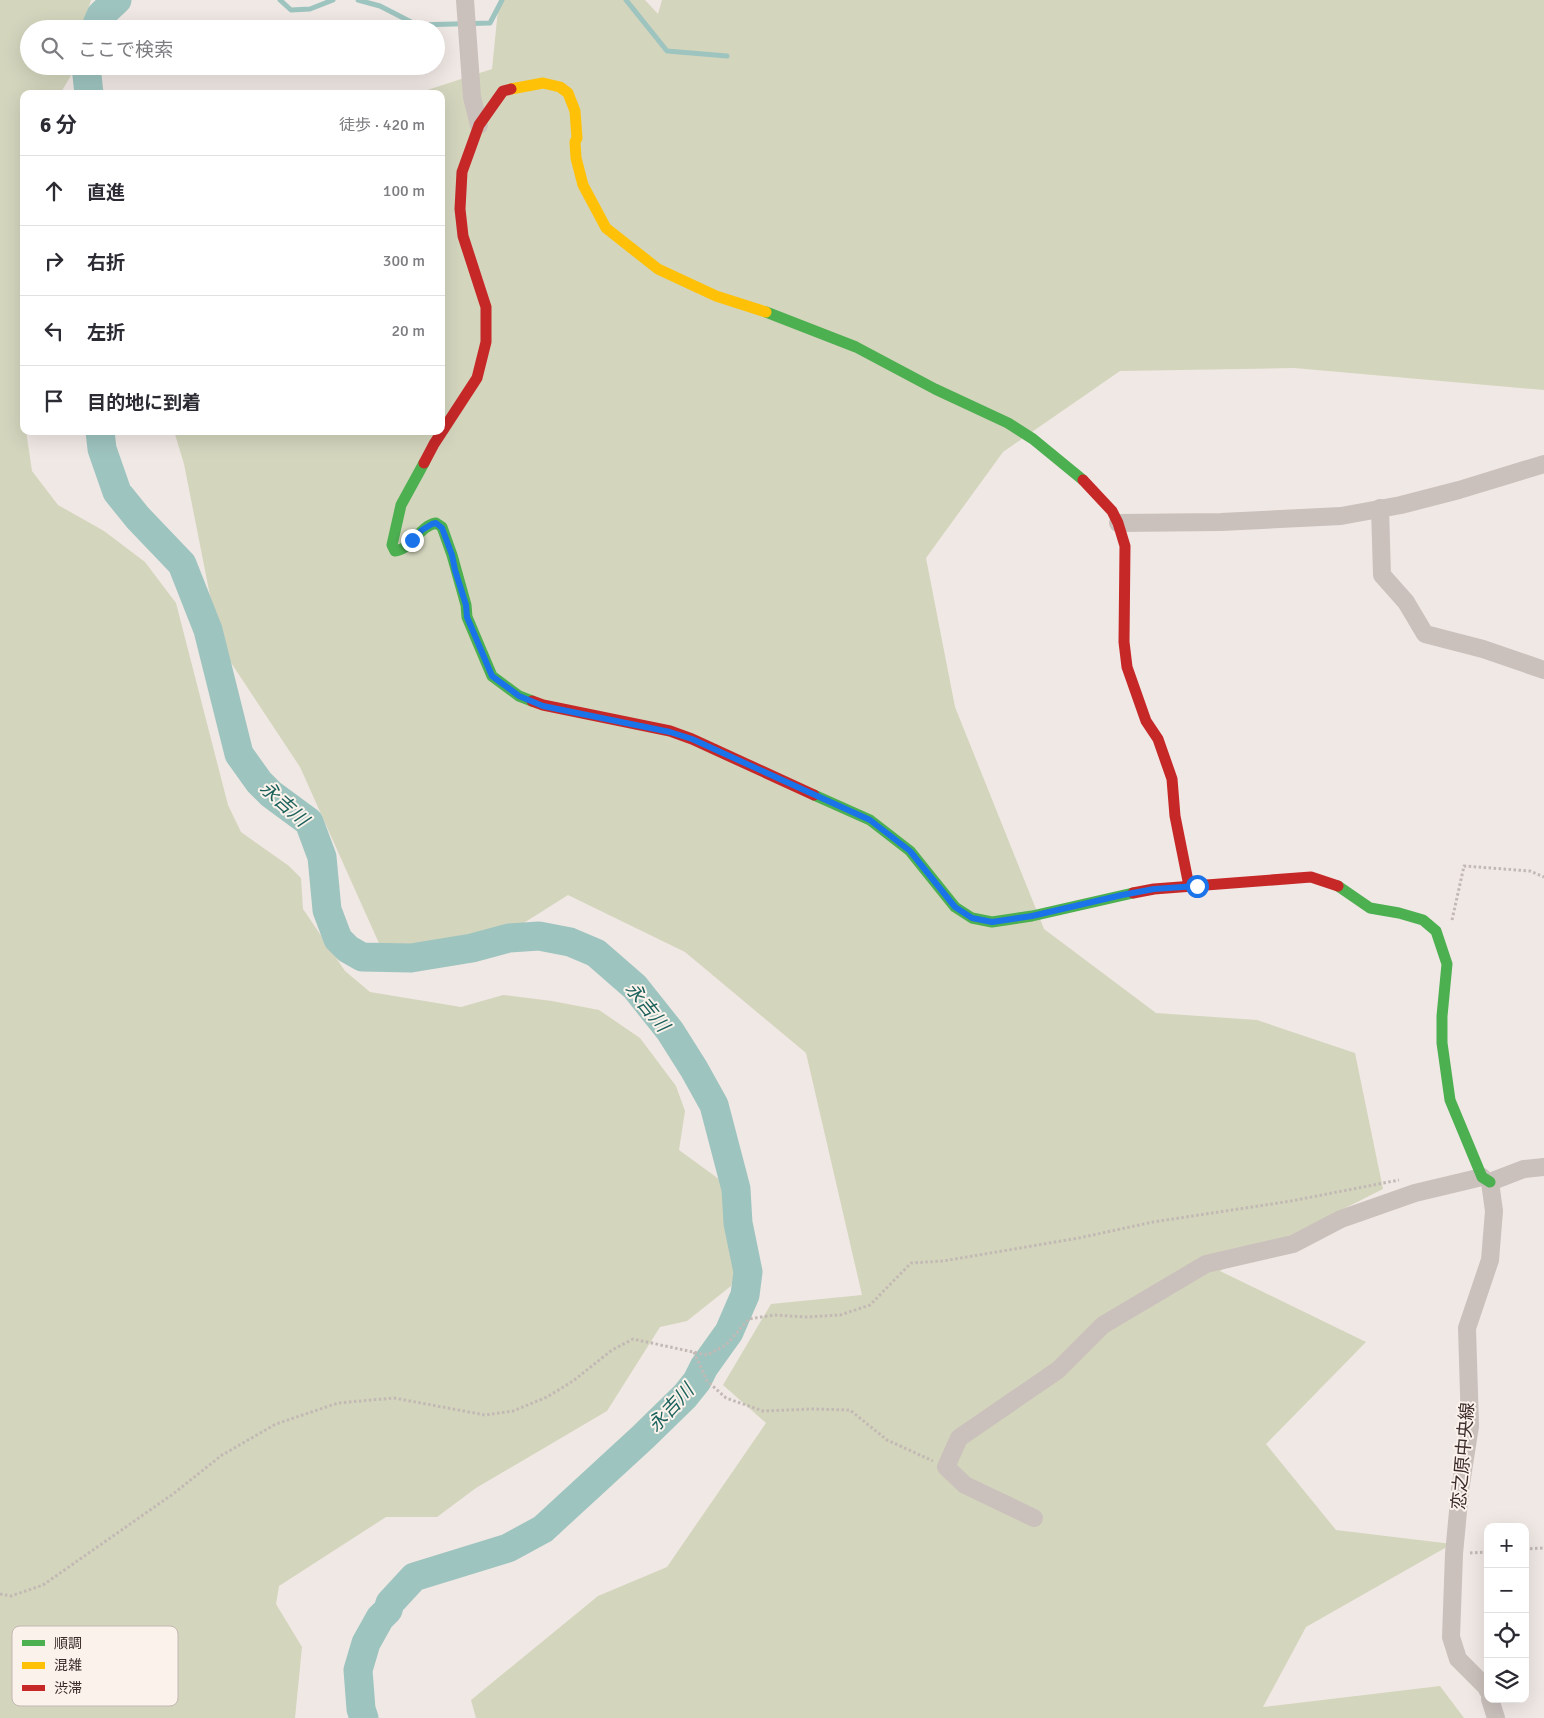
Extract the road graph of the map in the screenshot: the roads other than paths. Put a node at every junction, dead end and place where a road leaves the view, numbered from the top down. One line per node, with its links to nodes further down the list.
1 (465, 0): 2 (street)
2 (480, 125): 3 (street); 7 (street)
3 (445, 427)
4 (440, 435): 9 (street)
5 (1544, 464): 6 (street)
6 (1380, 508): 7 (street); 8 (street)
7 (1118, 523): 9 (street)
8 (1544, 670)
9 (1189, 886): 11 (street)
10 (1544, 1167): 11 (street)
11 (1486, 1179): 12 (street); 13 (street, 恋之原中央線)
12 (1034, 1518)
13 (1484, 1685)
14 (1491, 1703): 15 (street)
15 (1496, 1718)

